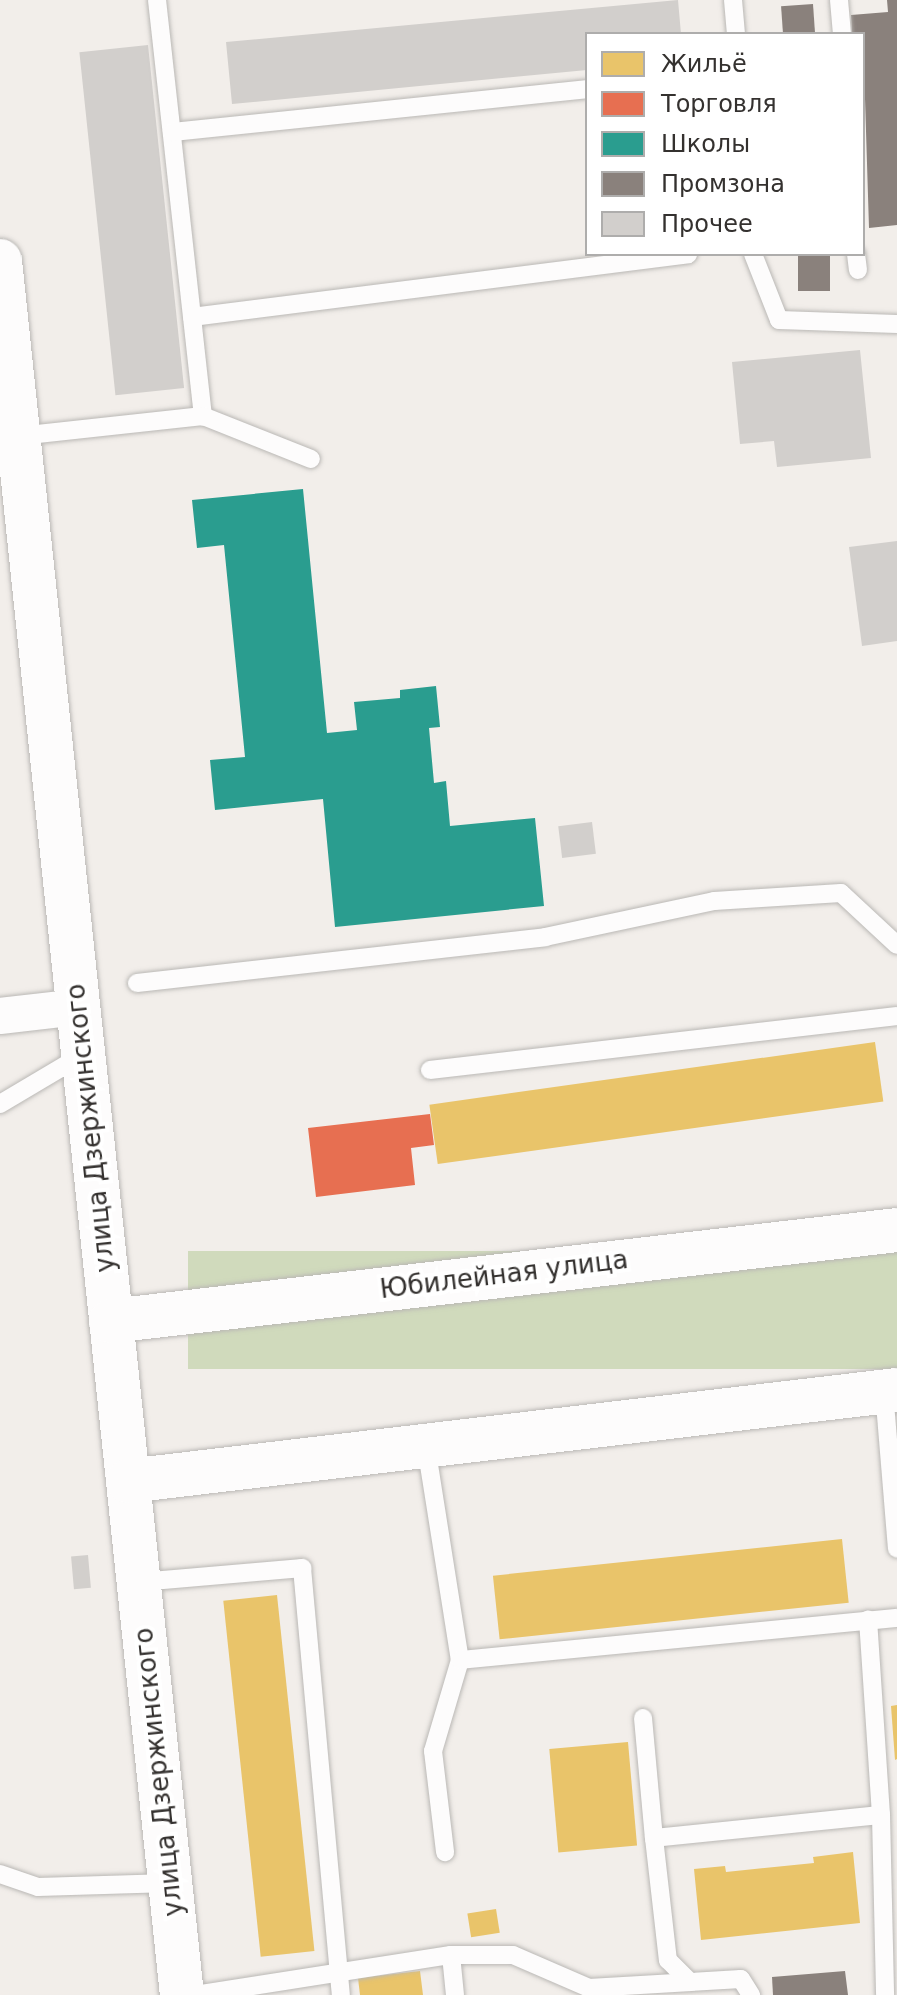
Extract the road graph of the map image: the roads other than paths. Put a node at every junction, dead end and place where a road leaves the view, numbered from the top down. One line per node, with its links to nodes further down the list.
1 (157, 0): 7 (lane)
2 (733, 0): 4 (lane)
3 (839, 0): 5 (lane)
4 (736, 32)
5 (842, 32)
6 (585, 89): 7 (lane)
7 (172, 132): 11 (lane)
8 (672, 256): 11 (lane)
9 (754, 256): 12 (lane)
10 (1, 286): 13 (main road, улица Дзержинского)
11 (192, 317): 14 (lane)
12 (897, 324)
13 (7, 387): 15 (main road, улица Дзержинского)
14 (203, 416): 15 (lane); 16 (lane)
15 (19, 436): 19 (main road, улица Дзержинского)
16 (311, 459)
17 (897, 945): 18 (lane)
18 (137, 983)
19 (79, 1007): 20 (street); 22 (main road, улица Дзержинского)
20 (0, 1016)
21 (897, 1016): 23 (lane)
22 (83, 1055): 24 (lane); 26 (main road, улица Дзержинского)
23 (430, 1070)
24 (0, 1104)
25 (897, 1230): 26 (main road, Юбилейная улица)
26 (111, 1321): 29 (main road, улица Дзержинского)
27 (890, 1390): 28 (main road); 30 (lane)
28 (426, 1444): 29 (main road); 34 (lane)
29 (128, 1481): 31 (main road, улица Дзержинского)
30 (897, 1548)
31 (140, 1582): 41 (main road, улица Дзержинского); 43 (lane)
32 (897, 1618): 33 (lane)
33 (868, 1619): 34 (lane); 36 (lane)
34 (460, 1660): 38 (lane)
35 (643, 1718): 37 (lane)
36 (881, 1815): 37 (lane); 39 (lane)
37 (654, 1838): 44 (lane)
38 (445, 1852)
39 (889, 1855): 50 (lane)
40 (0, 1874): 41 (lane)
41 (170, 1883): 45 (main road, улица Дзержинского)
42 (451, 1955): 43 (lane); 44 (lane); 48 (lane)
43 (337, 1969): 46 (lane); 47 (lane)
44 (688, 1980): 49 (lane)
45 (182, 1995)
46 (195, 1995)
47 (341, 1995)
48 (455, 1995)
49 (751, 1995)
50 (885, 1995)

